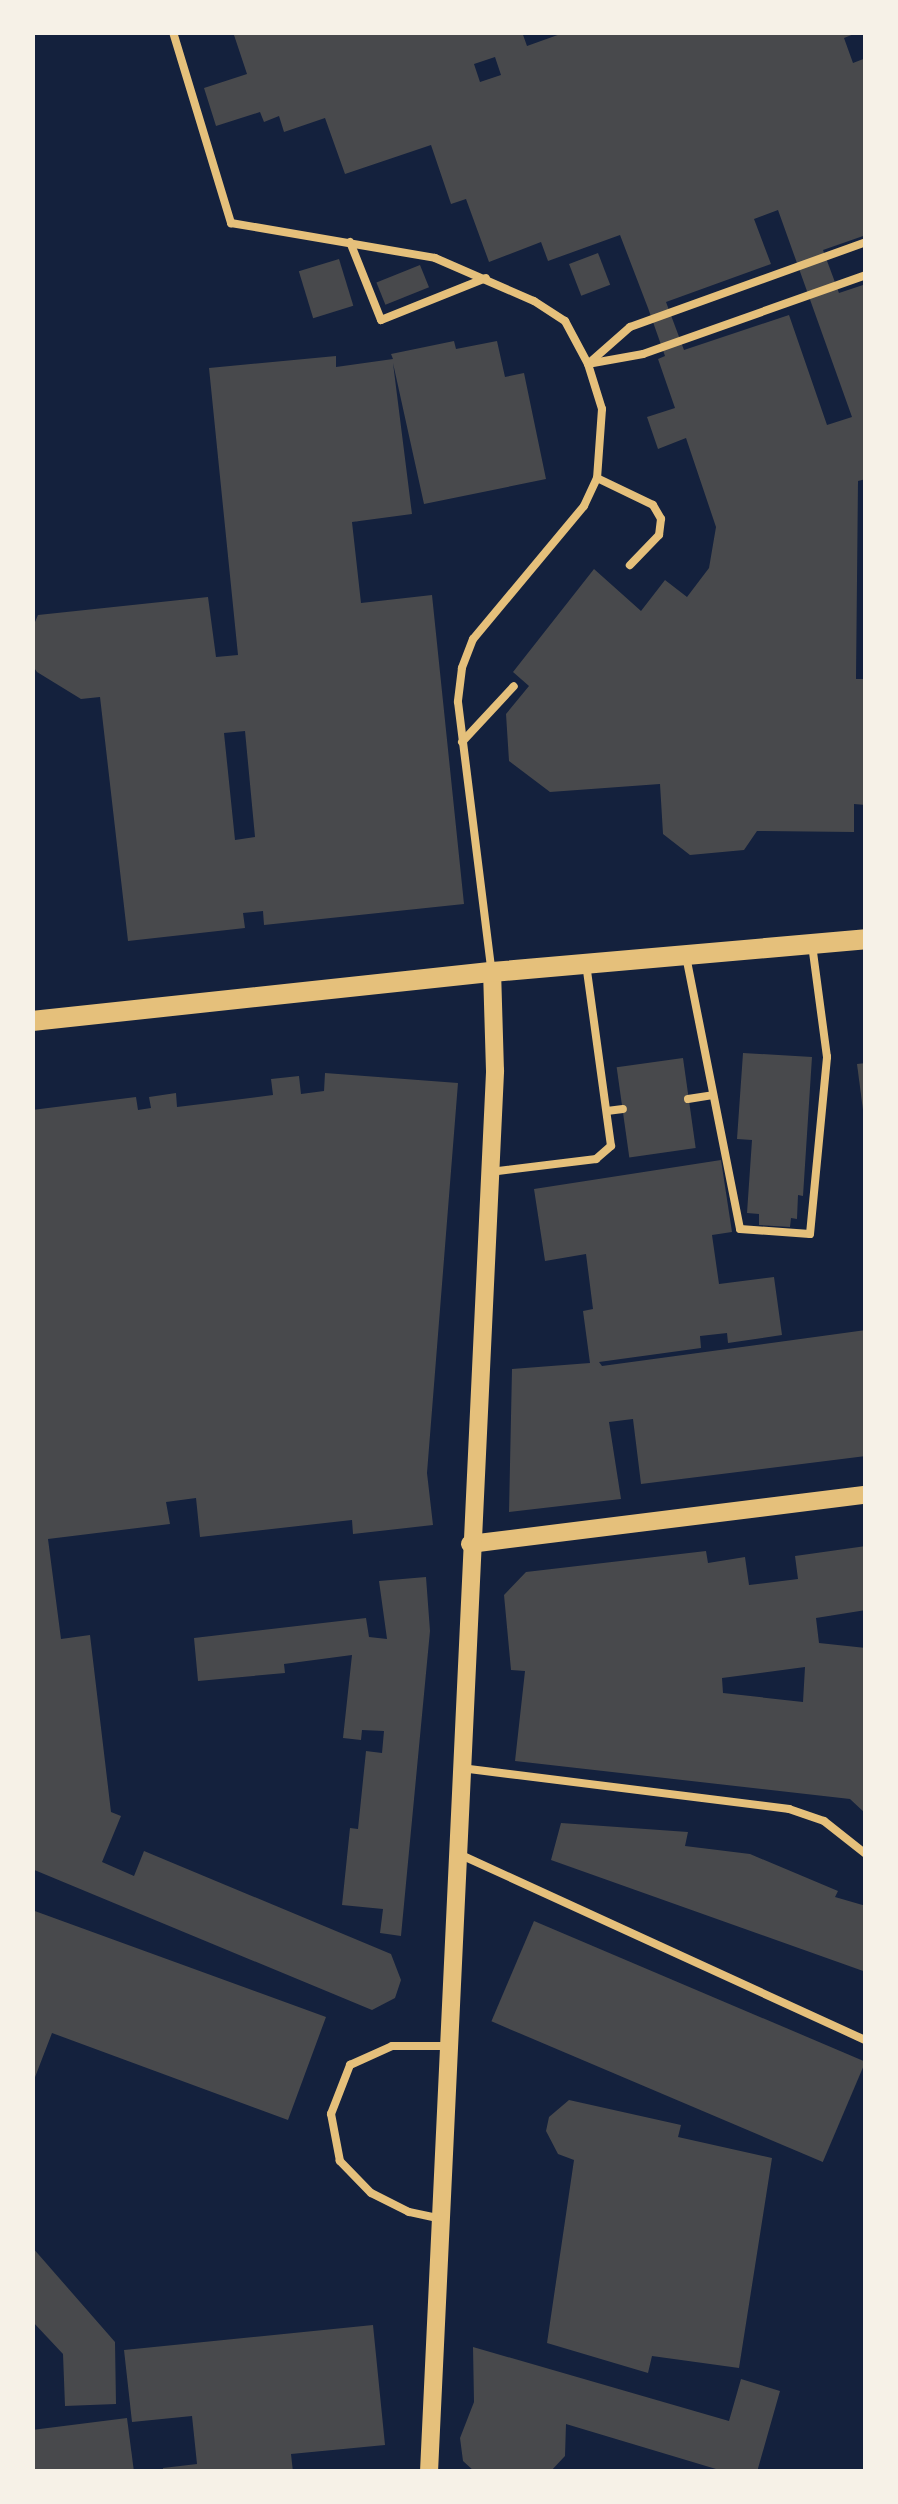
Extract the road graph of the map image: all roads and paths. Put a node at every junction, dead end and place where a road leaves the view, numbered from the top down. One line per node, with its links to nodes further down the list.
1 (173, 32): 2 (lane)
2 (350, 242): 5 (lane); 5 (lane)
3 (866, 242): 6 (lane)
4 (866, 276): 6 (lane)
5 (486, 278): 6 (lane)
6 (588, 364): 7 (lane)
7 (597, 478): 8 (lane); 10 (lane)
8 (630, 565)
9 (514, 686): 10 (lane)
10 (462, 742): 15 (lane)
11 (866, 939): 12 (main road)
12 (812, 944): 13 (main road); 17 (lane)
13 (686, 955): 14 (main road); 17 (lane)
14 (586, 964): 15 (main road); 20 (lane)
15 (492, 972): 16 (main road); 21 (street)
16 (32, 1021)
17 (713, 1095): 18 (lane)
18 (688, 1099)
19 (623, 1109): 20 (lane)
20 (607, 1112): 21 (lane)
21 (490, 1172): 23 (street)
22 (866, 1495): 23 (street)
23 (470, 1544): 24 (street)
24 (461, 1768): 25 (street); 26 (lane)
25 (457, 1854): 27 (lane); 28 (street)
26 (866, 1854)
27 (866, 2040)
28 (449, 2046): 29 (street); 29 (lane)
29 (442, 2218): 30 (street)
30 (429, 2472)

